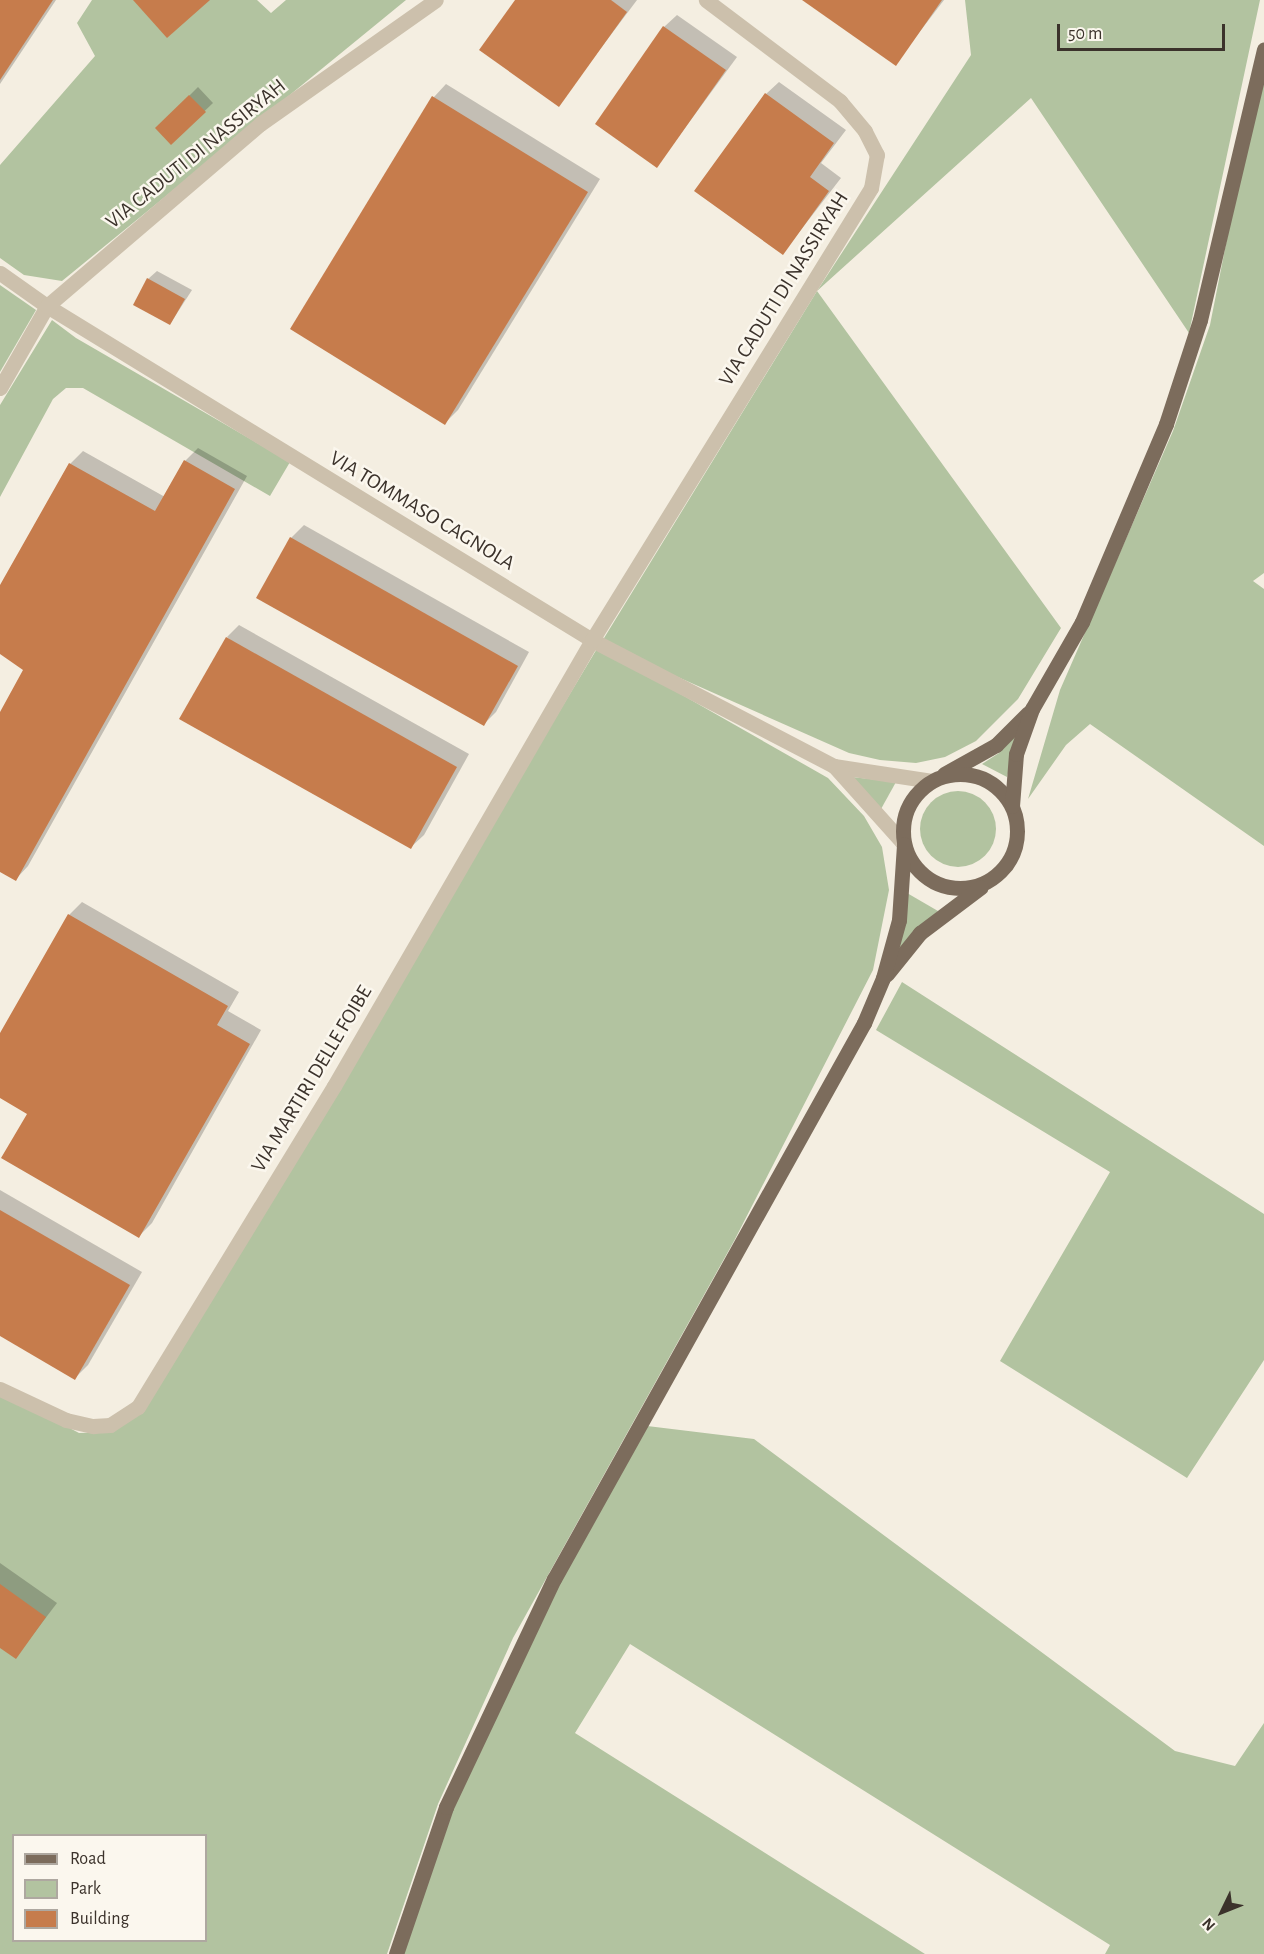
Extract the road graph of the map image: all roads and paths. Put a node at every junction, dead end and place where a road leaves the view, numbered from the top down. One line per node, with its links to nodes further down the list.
1 (436, 0): 5 (street, VIA CADUTI DI NASSIRYAH)
2 (706, 0): 7 (street, VIA CADUTI DI NASSIRYAH)
3 (1264, 49): 8 (main road)
4 (0, 273): 5 (street, VIA TOMMASO CAGNOLA)
5 (47, 306): 6 (street, VIA CADUTI DI NASSIRYAH); 7 (street, VIA TOMMASO CAGNOLA)
6 (0, 388)
7 (592, 640): 9 (street, VIA TOMMASO CAGNOLA); 15 (street, VIA MARTIRI DELLE FOIBE)
8 (1032, 709): 10 (main road); 11 (main road)
9 (834, 766): 10 (street, VIA TOMMASO CAGNOLA); 12 (street, VIA TOMMASO CAGNOLA)
10 (932, 781): 11 (main road); 12 (main road)
11 (1012, 807): 13 (main road)
12 (904, 843): 13 (main road); 14 (main road)
13 (990, 880): 14 (main road)
14 (883, 978): 16 (main road)
15 (0, 1389)
16 (396, 1954)

